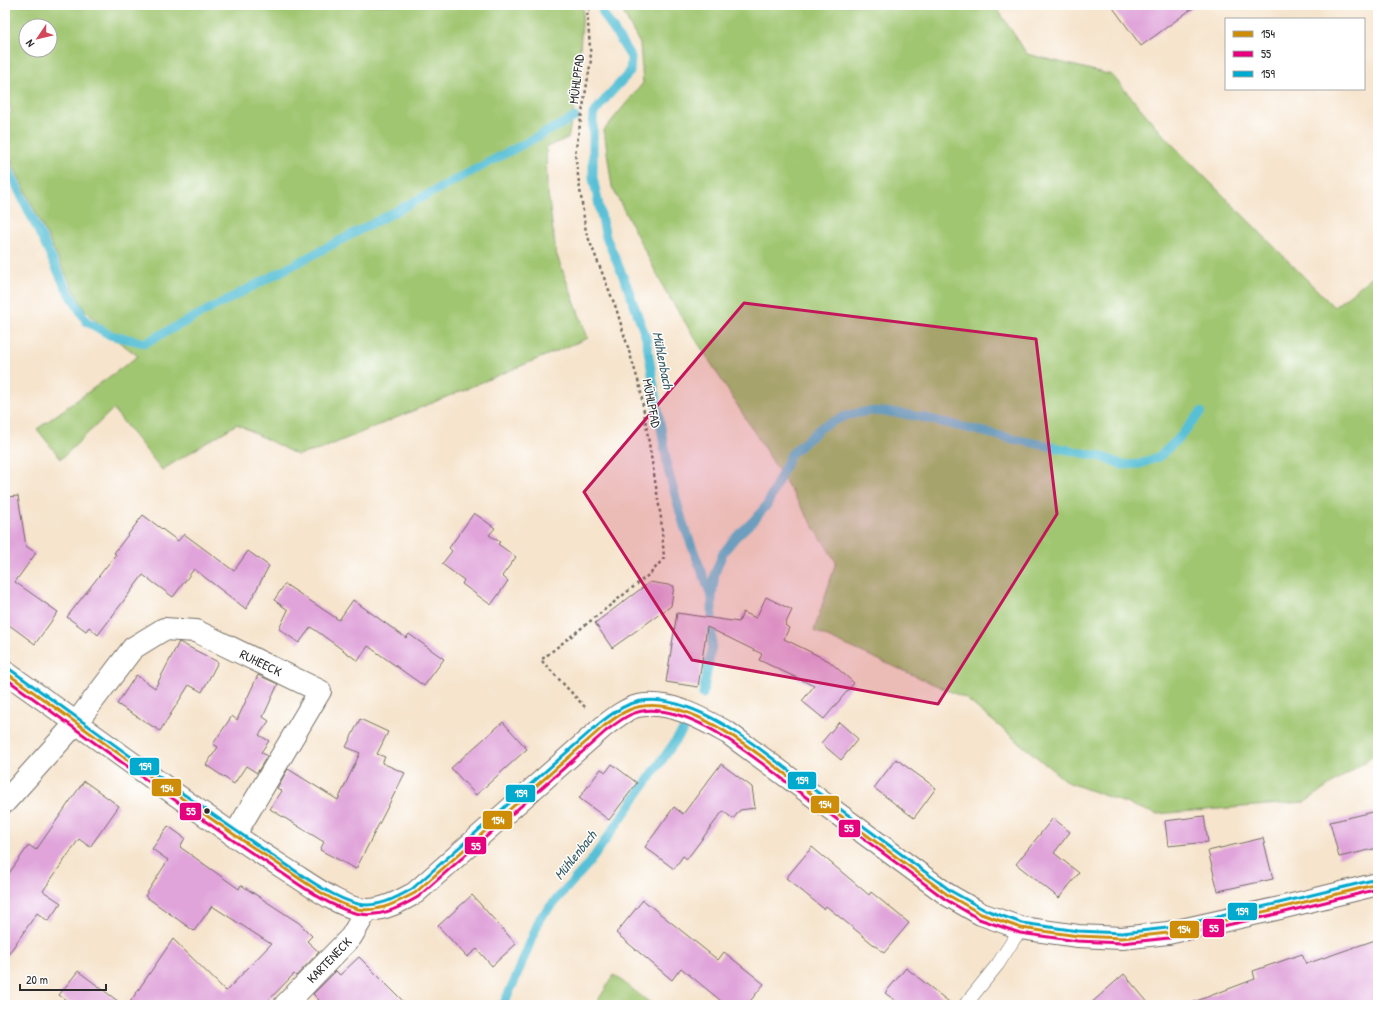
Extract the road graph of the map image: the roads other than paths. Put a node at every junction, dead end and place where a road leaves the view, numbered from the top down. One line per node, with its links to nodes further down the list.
1 (5, 672): 2 (street)
2 (76, 722): 3 (street); 4 (street); 4 (street, RUHEECK)
3 (5, 802)
4 (234, 836): 6 (street)
5 (1378, 884): 7 (street)
6 (367, 910): 7 (street); 8 (street, KARTENECK)
7 (1021, 928): 9 (lane)
8 (285, 1005)
9 (965, 1005)

